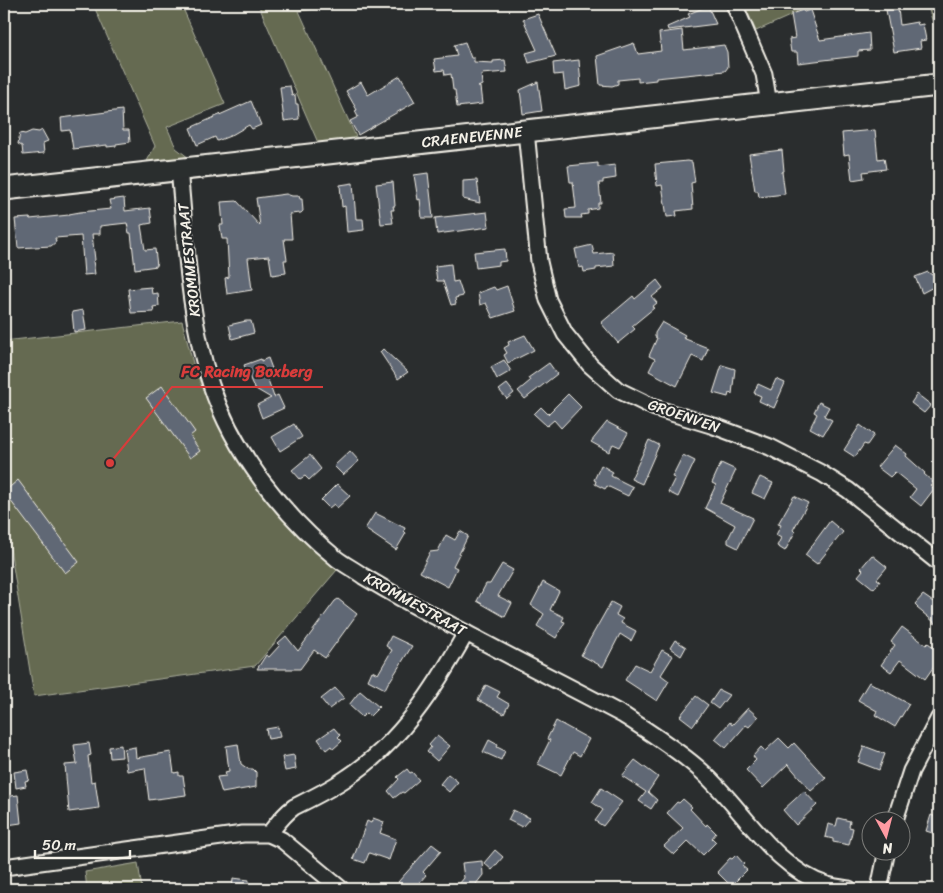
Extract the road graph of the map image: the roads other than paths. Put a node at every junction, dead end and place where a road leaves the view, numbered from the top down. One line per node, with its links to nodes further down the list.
1 (734, 4): 3 (street)
2 (939, 85): 3 (street, CRAENEVENNE)
3 (769, 104): 4 (street, CRAENEVENNE)
4 (526, 131): 5 (street, CRAENEVENNE); 7 (street, GROENVEN)
5 (179, 169): 6 (street, CRAENEVENNE); 8 (street, KROMMESTRAAT)
6 (4, 189)
7 (939, 563)
8 (466, 633): 11 (street); 15 (street, KROMMESTRAAT)
9 (939, 718): 10 (street)
10 (898, 810)
11 (269, 834): 13 (street); 14 (street)
12 (885, 860): 16 (street)
13 (4, 867)
14 (341, 889)
15 (849, 889)
16 (878, 889)

